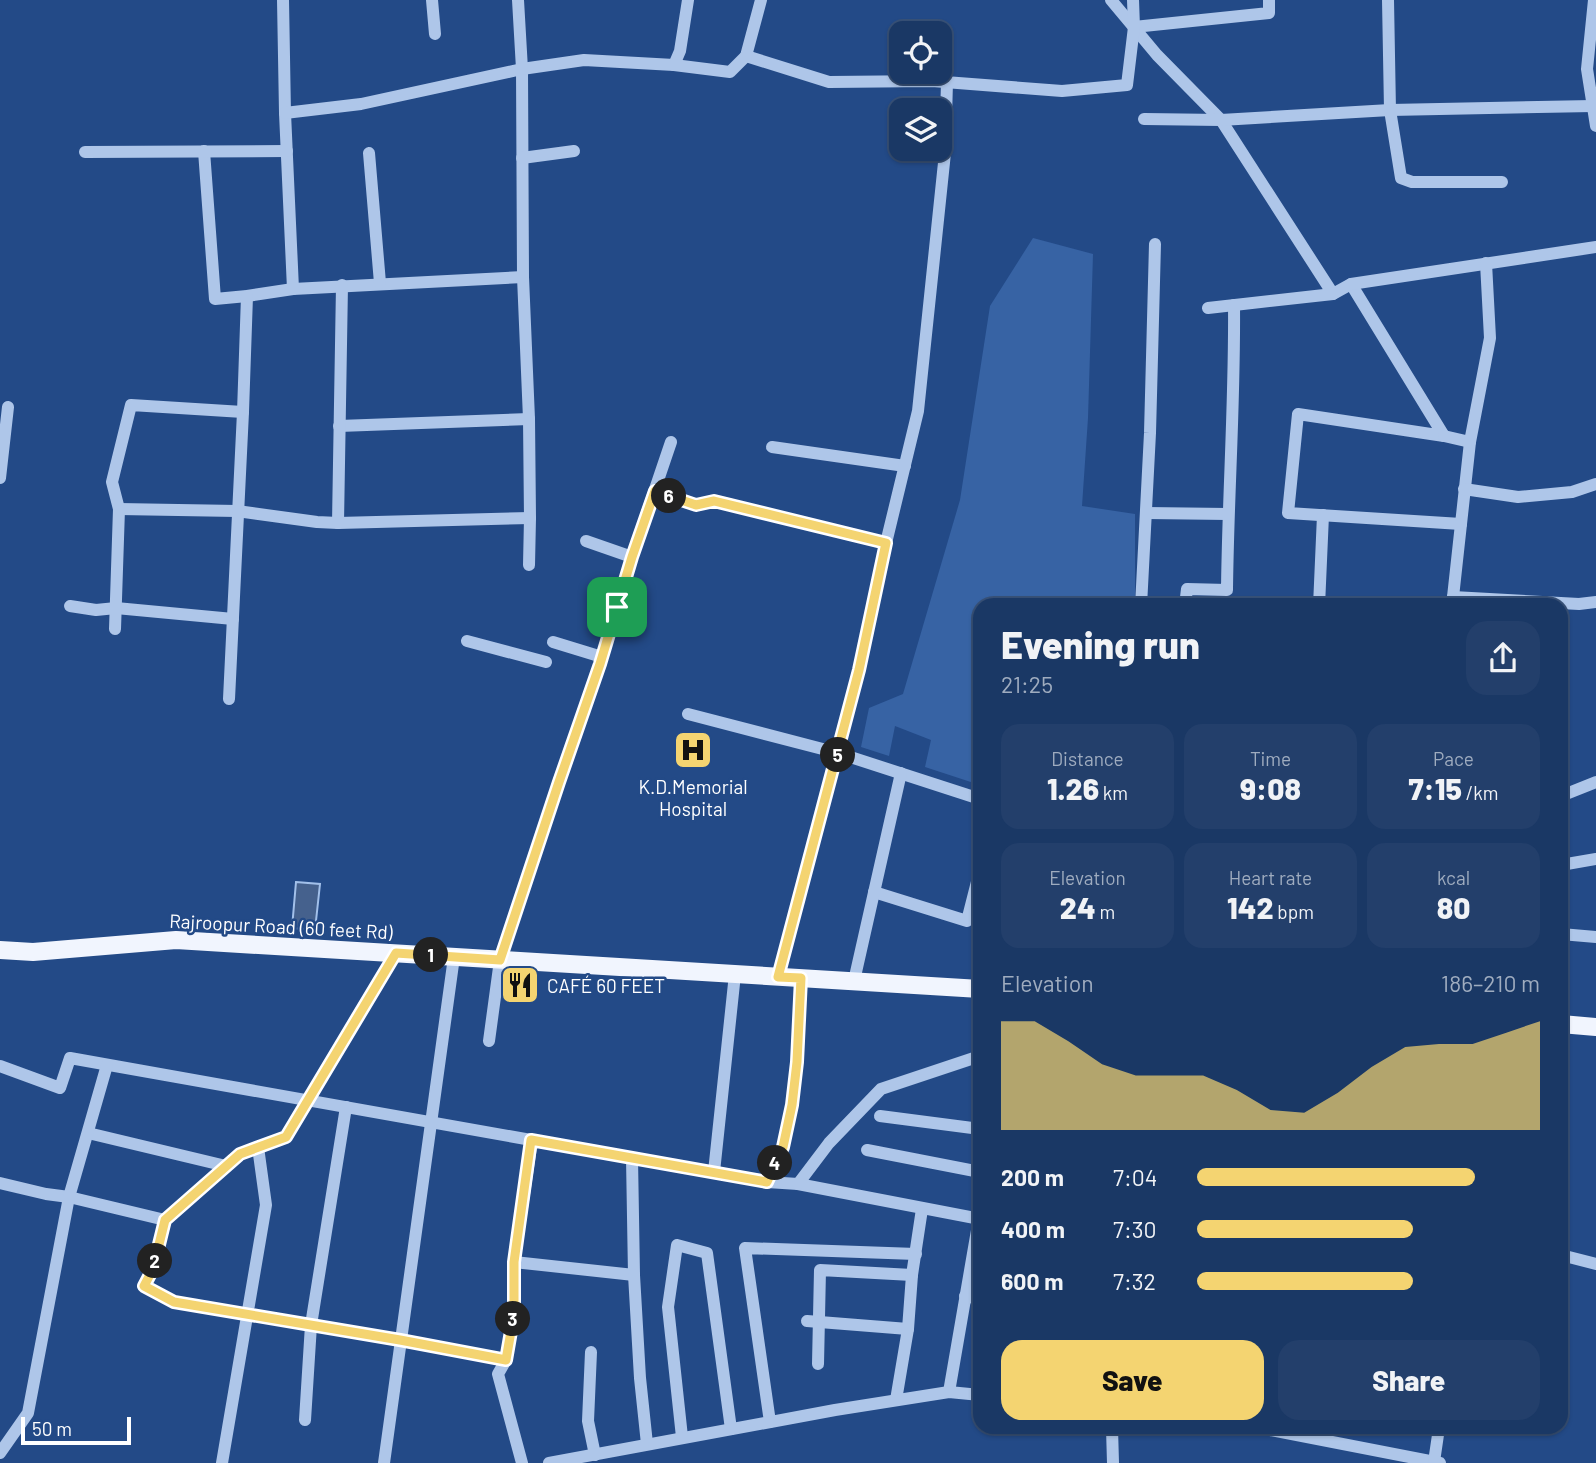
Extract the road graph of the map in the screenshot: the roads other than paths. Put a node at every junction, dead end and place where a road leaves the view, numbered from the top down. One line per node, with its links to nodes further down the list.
1 (283, 0): 21 (street)
2 (432, 0): 12 (street)
3 (518, 0): 15 (street)
4 (688, 0): 14 (street)
5 (761, 0): 13 (street)
6 (1111, 0): 11 (street)
7 (1133, 0): 11 (street)
8 (1269, 0): 11 (street)
9 (1388, 0): 20 (street)
10 (1594, 0): 19 (street)
11 (1133, 27): 17 (street); 23 (street)
12 (435, 34)
13 (746, 56): 14 (street); 16 (street)
14 (674, 65): 15 (street)
15 (522, 69): 21 (street); 30 (street)
16 (889, 82)
17 (952, 82)
18 (947, 84): 52 (street)
19 (1593, 106): 20 (street); 24 (street)
20 (1390, 110): 23 (street); 31 (street)
21 (285, 113): 26 (street)
22 (1144, 119): 23 (street)
23 (1221, 120): 40 (street)
24 (1596, 126)
25 (204, 151): 26 (street); 28 (street); 41 (street)
26 (287, 151): 39 (street)
27 (574, 151): 30 (street)
28 (85, 152)
29 (369, 153): 36 (street)
30 (522, 158): 35 (street)
31 (1502, 182)
32 (1155, 244): 59 (street)
33 (1596, 247): 34 (street)
34 (1486, 263): 37 (street); 50 (street)
35 (523, 277): 36 (street); 46 (street)
36 (380, 283): 38 (street)
37 (1351, 284): 40 (street); 48 (street)
38 (342, 285): 39 (street); 47 (street)
39 (293, 289): 41 (street)
40 (1333, 294): 42 (street)
41 (247, 296): 45 (street)
42 (1234, 305): 43 (street); 60 (street)
43 (1208, 308)
44 (8, 407): 53 (street)
45 (243, 412): 57 (street); 58 (street)
46 (529, 419): 47 (street); 62 (street)
47 (340, 426): 63 (street)
48 (1444, 436): 50 (street); 61 (street)
49 (671, 442): 56 (street)
50 (1469, 442): 55 (street)
51 (772, 447): 52 (street)
52 (905, 466): 66 (street)
53 (0, 478)
54 (1596, 484): 55 (street)
55 (1464, 489): 64 (street)
56 (655, 491): 66 (street); 67 (street)
57 (119, 509): 58 (street); 76 (street)
58 (237, 511): 63 (street); 77 (street)
59 (1146, 513): 60 (street); 69 (street)
60 (1228, 514): 70 (street)
61 (1323, 515): 64 (street); 71 (street)
62 (530, 518): 63 (street); 68 (street)
63 (338, 523)
64 (1461, 524): 72 (street)
65 (586, 541): 67 (street)
66 (886, 543): 85 (street)
67 (632, 557): 81 (street)
68 (529, 565)
69 (1141, 598)
70 (1186, 598)
71 (1319, 598)
72 (1453, 598)
73 (1596, 602): 74 (street)
74 (1568, 604)
75 (70, 606): 76 (street)
76 (116, 608): 77 (street); 78 (street)
77 (233, 619): 83 (street)
78 (115, 629)
79 (467, 641): 82 (street)
80 (553, 642): 81 (street)
81 (602, 657): 99 (street)
82 (546, 662)
83 (229, 699)
84 (688, 715): 85 (street)
85 (838, 753): 86 (street); 101 (street)
86 (901, 773): 89 (street); 92 (street)
87 (1596, 782): 88 (street)
88 (1568, 793)
89 (973, 797)
90 (1596, 859): 91 (street)
91 (1568, 864)
92 (874, 892): 93 (street); 103 (street)
93 (973, 897)
94 (1568, 935): 95 (street)
95 (1596, 937)
96 (0, 950): 97 (main road, Rajroopur Road (60 feet Rd))
97 (396, 953): 98 (main road, Rajroopur Road (60 feet Rd)); 111 (street)
98 (454, 957): 99 (main road, Rajroopur Road (60 feet Rd)); 114 (street)
99 (500, 960): 100 (main road, Rajroopur Road (60 feet Rd)); 107 (street)
100 (735, 974): 101 (main road, Rajroopur Road (60 feet Rd)); 123 (street)
101 (778, 977): 102 (main road, Rajroopur Road (60 feet Rd))
102 (801, 978): 103 (main road, Rajroopur Road (60 feet Rd)); 124 (street)
103 (854, 981): 104 (main road, Rajroopur Road (60 feet Rd))
104 (973, 989)
105 (1568, 1025): 106 (main road)
106 (1596, 1027)
107 (489, 1041)
108 (973, 1058): 126 (street)
109 (107, 1065): 110 (street); 111 (street); 116 (street)
110 (0, 1066)
111 (308, 1100): 112 (street); 118 (street)
112 (346, 1108): 114 (street); 142 (street)
113 (880, 1116): 115 (street)
114 (431, 1122): 117 (street); 144 (street)
115 (973, 1128)
116 (88, 1133): 121 (street); 127 (street)
117 (531, 1140): 120 (street); 134 (street)
118 (258, 1147): 121 (street); 140 (street)
119 (867, 1150): 122 (street)
120 (632, 1158): 123 (street); 136 (street)
121 (226, 1166): 130 (street)
122 (973, 1171)
123 (714, 1172): 124 (street)
124 (767, 1182): 126 (street)
125 (0, 1183): 127 (street)
126 (798, 1184): 128 (street)
127 (69, 1196): 130 (street); 159 (street)
128 (922, 1209): 129 (street); 131 (street)
129 (973, 1216)
130 (165, 1220): 140 (street)
131 (916, 1254): 137 (street); 152 (street)
132 (973, 1254): 138 (street)
133 (1568, 1257): 135 (street)
134 (514, 1262): 136 (street); 146 (street)
135 (1596, 1264)
136 (634, 1275): 158 (street)
137 (912, 1275): 141 (street); 143 (street)
138 (965, 1296): 139 (street); 148 (street)
139 (973, 1298)
140 (247, 1314): 142 (street); 163 (street)
141 (813, 1321): 143 (street); 147 (street)
142 (311, 1325): 144 (street); 151 (street)
143 (908, 1329): 150 (street)
144 (400, 1340): 146 (street); 164 (street)
145 (591, 1352): 160 (street)
146 (506, 1360): 165 (street)
147 (818, 1364)
148 (949, 1392): 149 (street); 150 (street)
149 (973, 1394)
150 (896, 1400): 152 (street)
151 (305, 1420)
152 (770, 1422): 153 (street)
153 (731, 1429): 157 (street); 157 (street)
154 (1112, 1434): 167 (street)
155 (1285, 1434): 161 (street)
156 (1439, 1434): 162 (street)
157 (682, 1437): 158 (street)
158 (647, 1444): 160 (street)
159 (0, 1453)
160 (595, 1455): 166 (street)
161 (1383, 1458): 162 (street)
162 (1437, 1462)
163 (222, 1463)
164 (384, 1463)
165 (522, 1463)
166 (549, 1463)
167 (1113, 1463)

